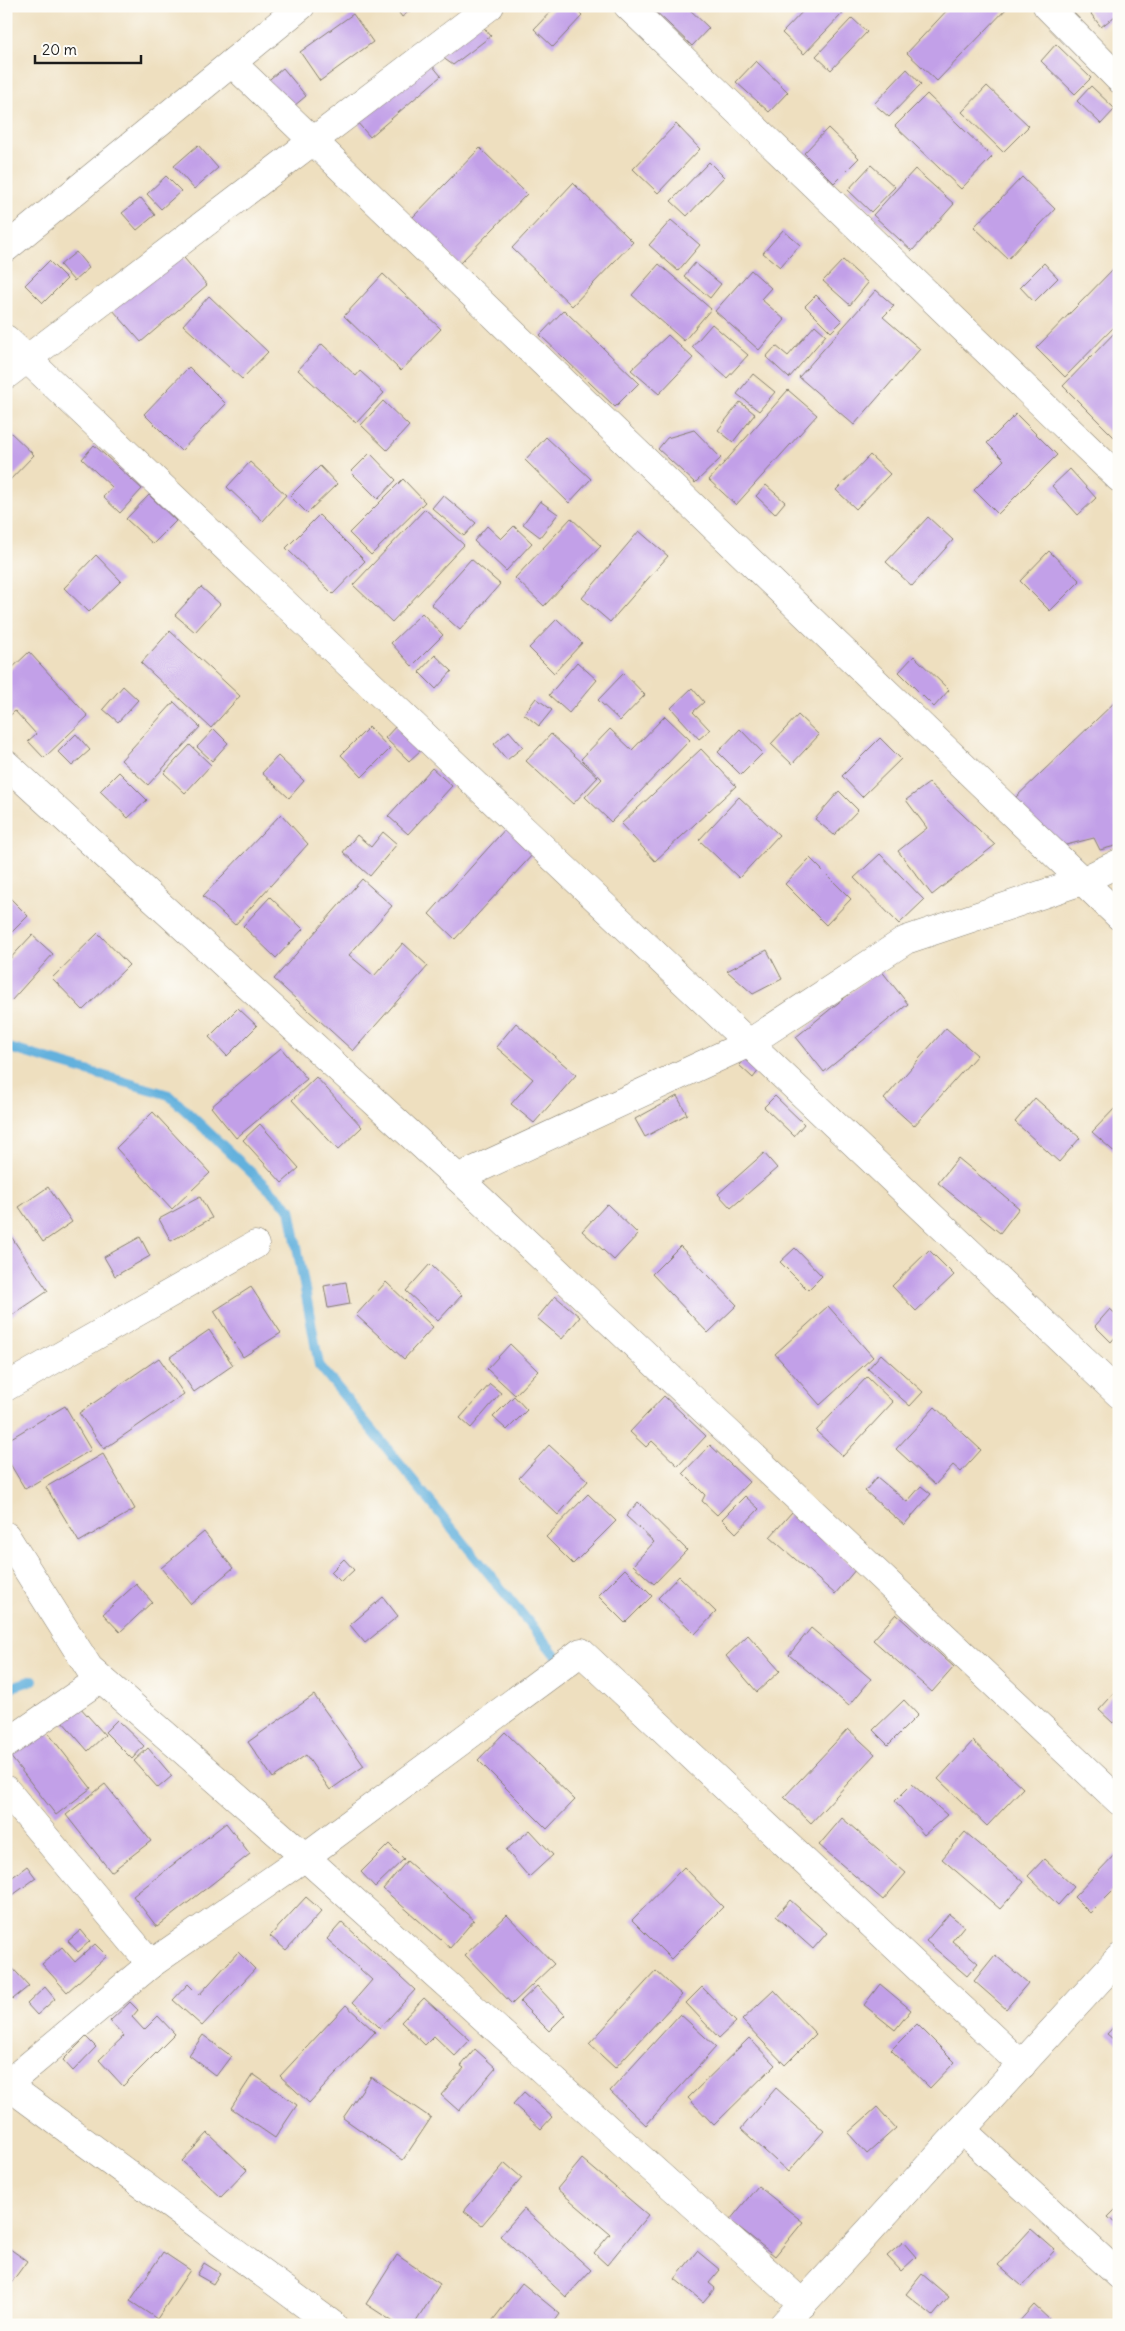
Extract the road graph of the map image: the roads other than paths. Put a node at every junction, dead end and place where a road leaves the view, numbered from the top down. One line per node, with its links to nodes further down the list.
1 (301, 6): 5 (street)
2 (490, 6): 7 (street)
3 (628, 6): 11 (street)
4 (1047, 6): 6 (street)
5 (232, 63): 7 (street); 8 (street)
6 (1119, 79)
7 (314, 141): 10 (street); 14 (street)
8 (6, 248)
9 (6, 340): 10 (street)
10 (17, 367): 16 (street)
11 (1119, 478)
12 (6, 764): 17 (street)
13 (1119, 863): 14 (street)
14 (1082, 881): 15 (street); 16 (street)
15 (1119, 916)
16 (749, 1043): 17 (street); 20 (street)
17 (458, 1178): 25 (street)
18 (254, 1245): 19 (street)
19 (6, 1387)
20 (1119, 1394)
21 (6, 1536): 22 (street)
22 (100, 1678): 23 (street); 26 (street)
23 (6, 1744)
24 (6, 1790): 28 (street)
25 (1119, 1801)
26 (305, 1857): 28 (street); 29 (street); 33 (street)
27 (1119, 1958): 29 (street)
28 (151, 1964): 30 (street)
29 (1022, 2065): 31 (street)
30 (6, 2085): 34 (street)
31 (962, 2130): 32 (street); 33 (street)
32 (1119, 2275)
33 (803, 2304): 35 (street)
34 (332, 2325)
35 (783, 2325)

